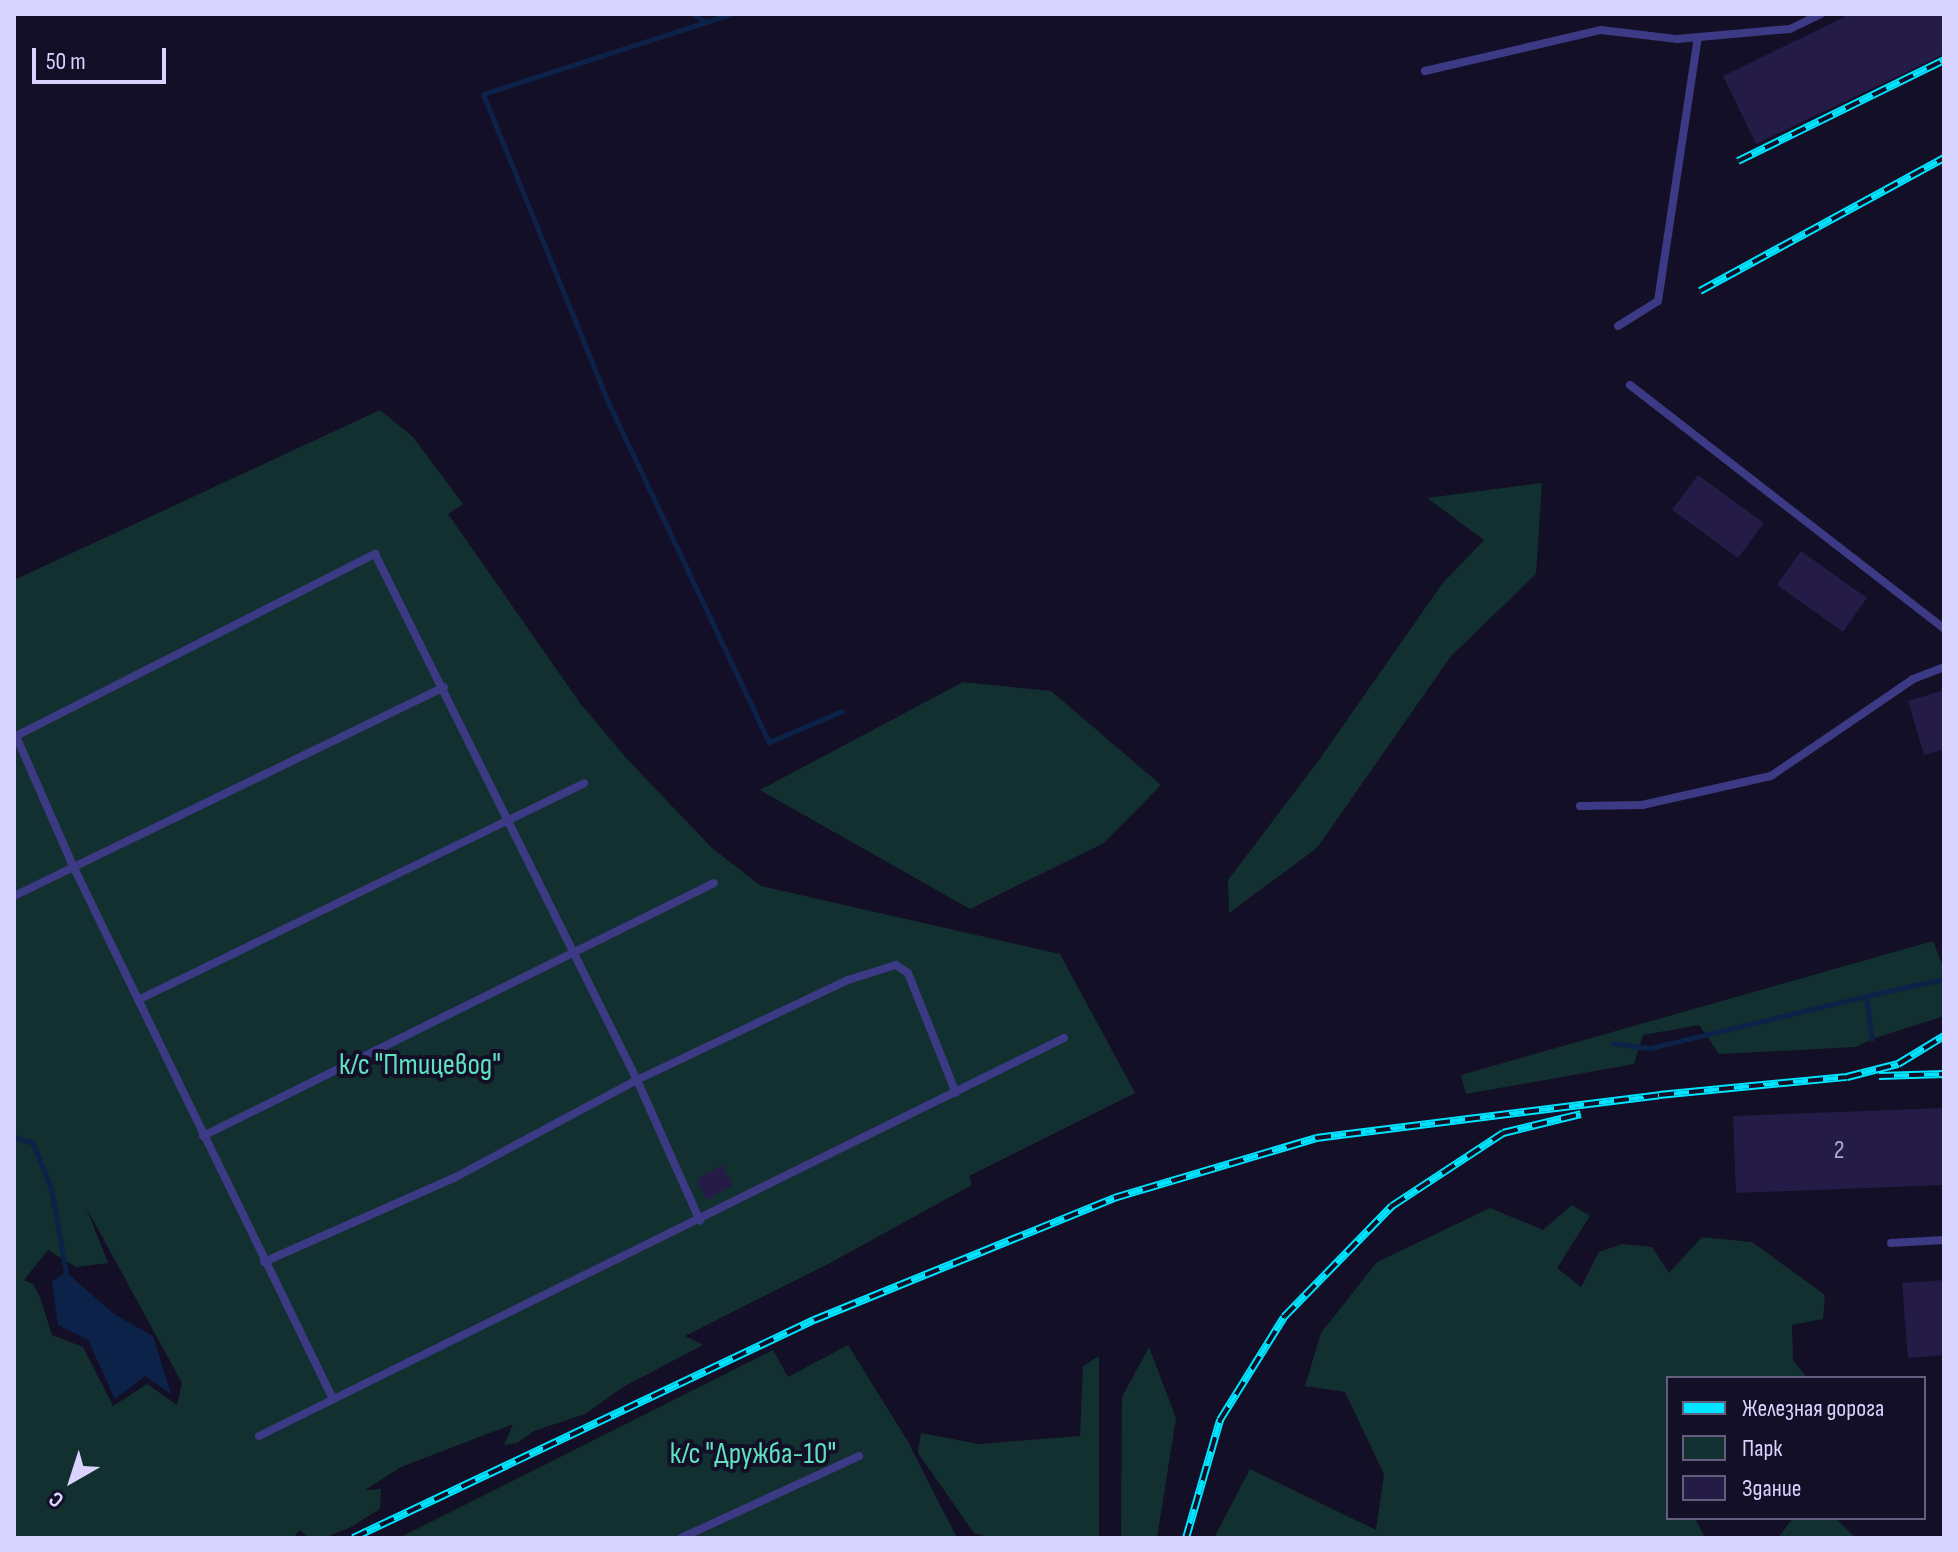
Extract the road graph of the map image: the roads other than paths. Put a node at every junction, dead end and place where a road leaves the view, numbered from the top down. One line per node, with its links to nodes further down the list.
1 (1821, 14): 2 (lane)
2 (1698, 37): 3 (lane); 4 (lane)
3 (1425, 71)
4 (1618, 326)
5 (1630, 385): 6 (lane)
6 (1944, 629)
7 (1944, 667): 11 (lane)
8 (444, 687): 9 (lane); 12 (lane); 13 (lane)
9 (15, 737): 13 (lane)
10 (584, 783): 12 (lane)
11 (1580, 806)
12 (507, 818): 16 (lane); 17 (lane)
13 (74, 868): 15 (lane); 17 (lane)
14 (714, 883): 16 (lane)
15 (14, 896)
16 (570, 951): 19 (lane); 21 (lane)
17 (138, 1000): 21 (lane)
18 (1064, 1038): 20 (lane)
19 (637, 1080): 20 (lane); 22 (lane); 25 (lane)
20 (956, 1093): 22 (lane)
21 (203, 1136): 25 (lane)
22 (700, 1221): 26 (lane)
23 (1944, 1240): 24 (lane)
24 (1891, 1243)
25 (264, 1262): 26 (lane)
26 (333, 1399): 27 (lane)
27 (259, 1436)
28 (859, 1456): 29 (lane)
29 (681, 1538)

